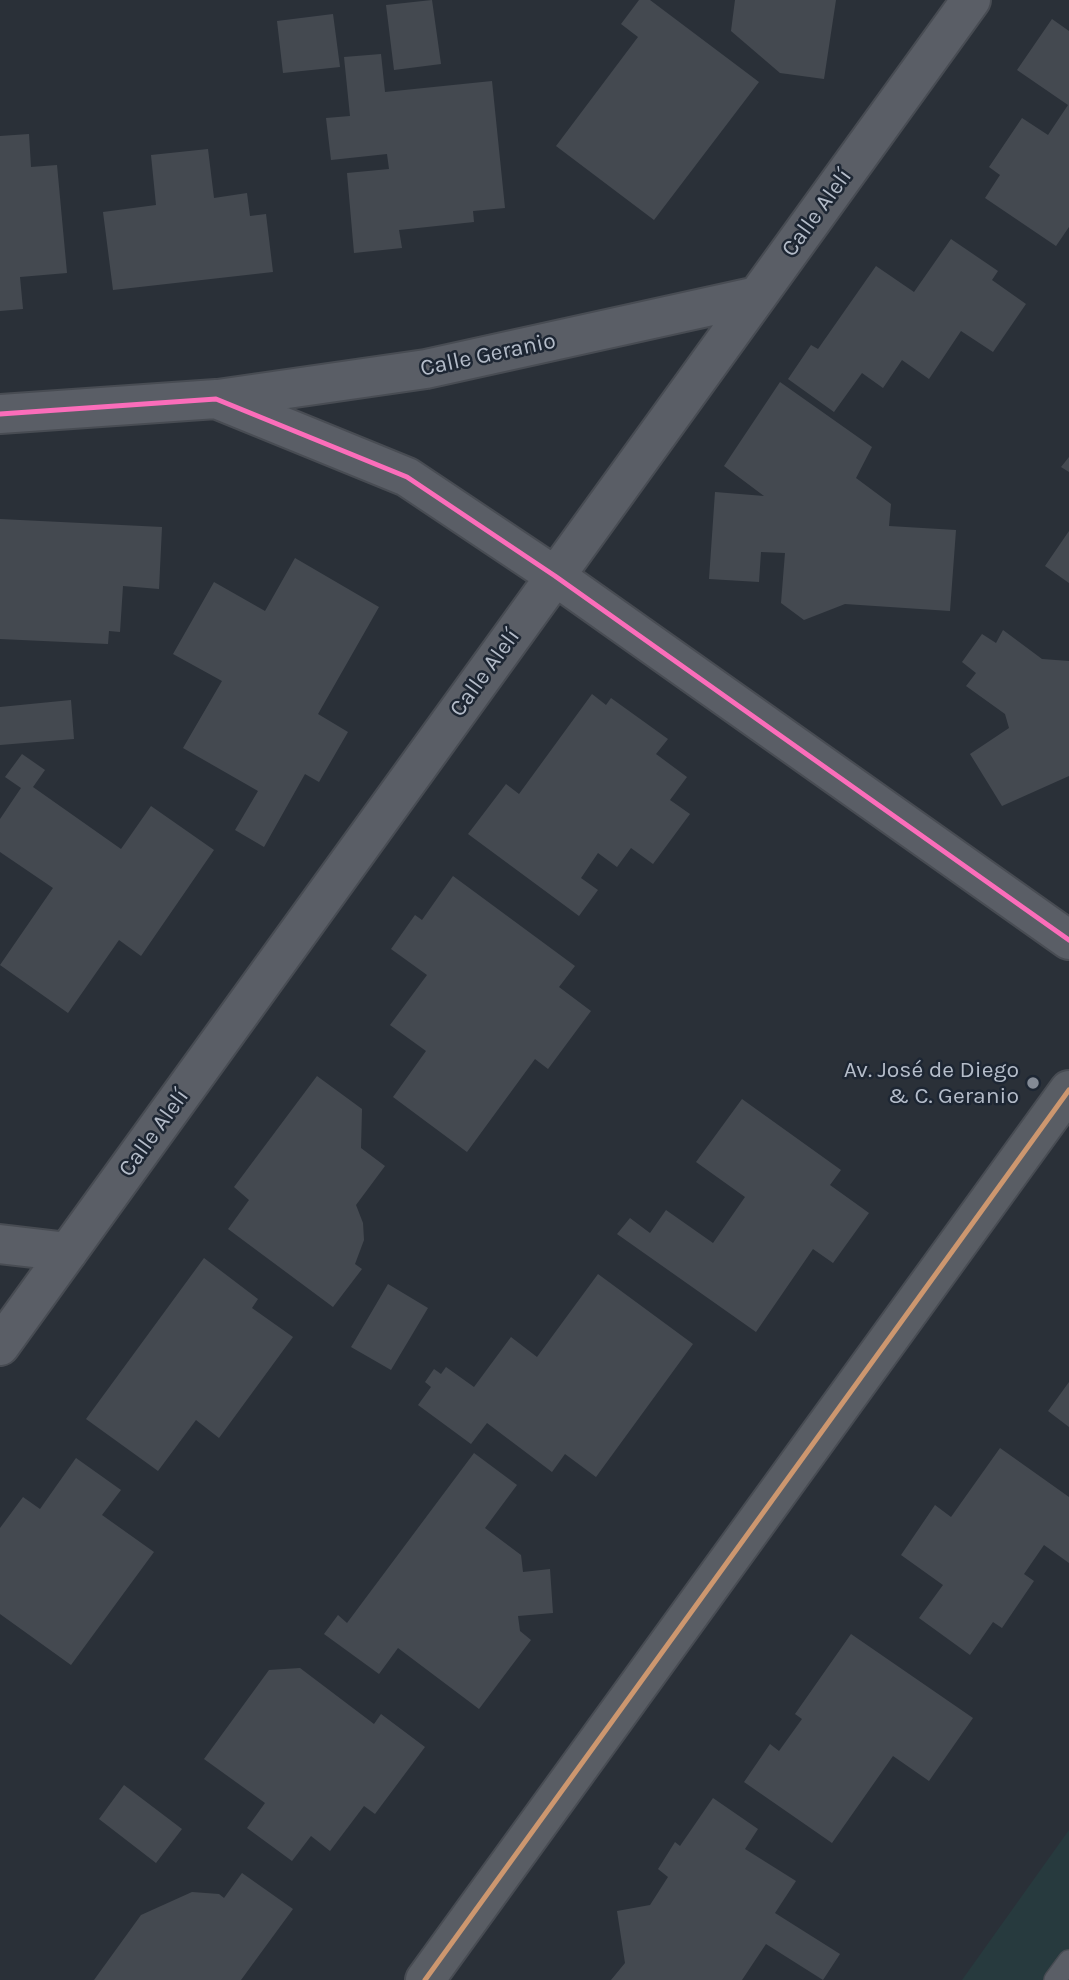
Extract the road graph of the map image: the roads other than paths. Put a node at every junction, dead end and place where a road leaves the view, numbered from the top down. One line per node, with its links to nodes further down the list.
1 (971, 0): 2 (street, Calle Alelí)
2 (757, 296): 3 (street, Calle Geranio); 5 (street, Calle Alelí)
3 (216, 399): 4 (street, Calle Geranio); 5 (street, Calle Geranio)
4 (0, 414)
5 (555, 576): 6 (street, Calle Geranio); 9 (street, Calle Alelí)
6 (1069, 940)
7 (1069, 1090): 12 (street)
8 (0, 1244): 9 (street)
9 (68, 1252): 10 (street, Calle Alelí)
10 (0, 1346)
11 (1069, 1961): 13 (lane)
12 (425, 1980)
13 (1055, 1980)

